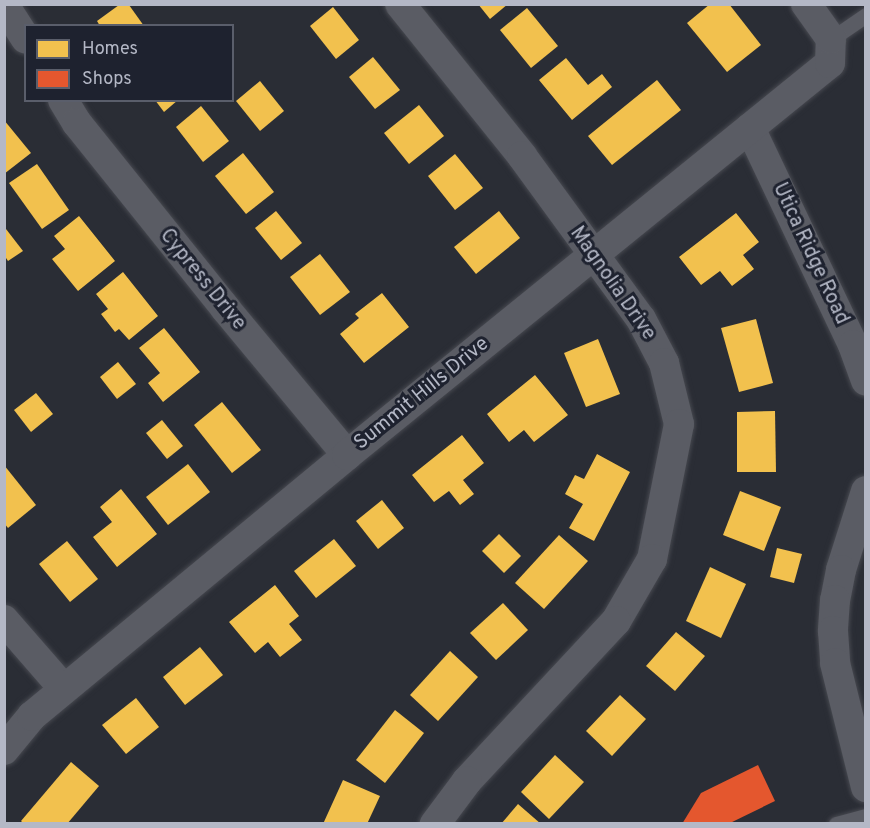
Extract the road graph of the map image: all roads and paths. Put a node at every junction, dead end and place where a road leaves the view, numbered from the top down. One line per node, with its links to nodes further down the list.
1 (400, 4): 9 (street, Magnolia Drive)
2 (806, 4): 6 (street)
3 (4, 5): 5 (street)
4 (866, 15): 6 (lane)
5 (24, 36)
6 (831, 39): 8 (street, Summit Hills Drive)
7 (64, 102): 11 (street, Cypress Drive)
8 (750, 128): 9 (street, Summit Hills Drive); 10 (street, Utica Ridge Road)
9 (594, 255): 11 (street, Summit Hills Drive); 18 (street, Magnolia Drive)
10 (866, 381)
11 (347, 455): 14 (street, Summit Hills Drive)
12 (866, 491): 16 (street)
13 (4, 620): 14 (street)
14 (64, 689): 15 (street, Summit Hills Drive)
15 (4, 750)
16 (866, 787)
17 (866, 816): 19 (lane)
18 (435, 824)
19 (836, 824)

